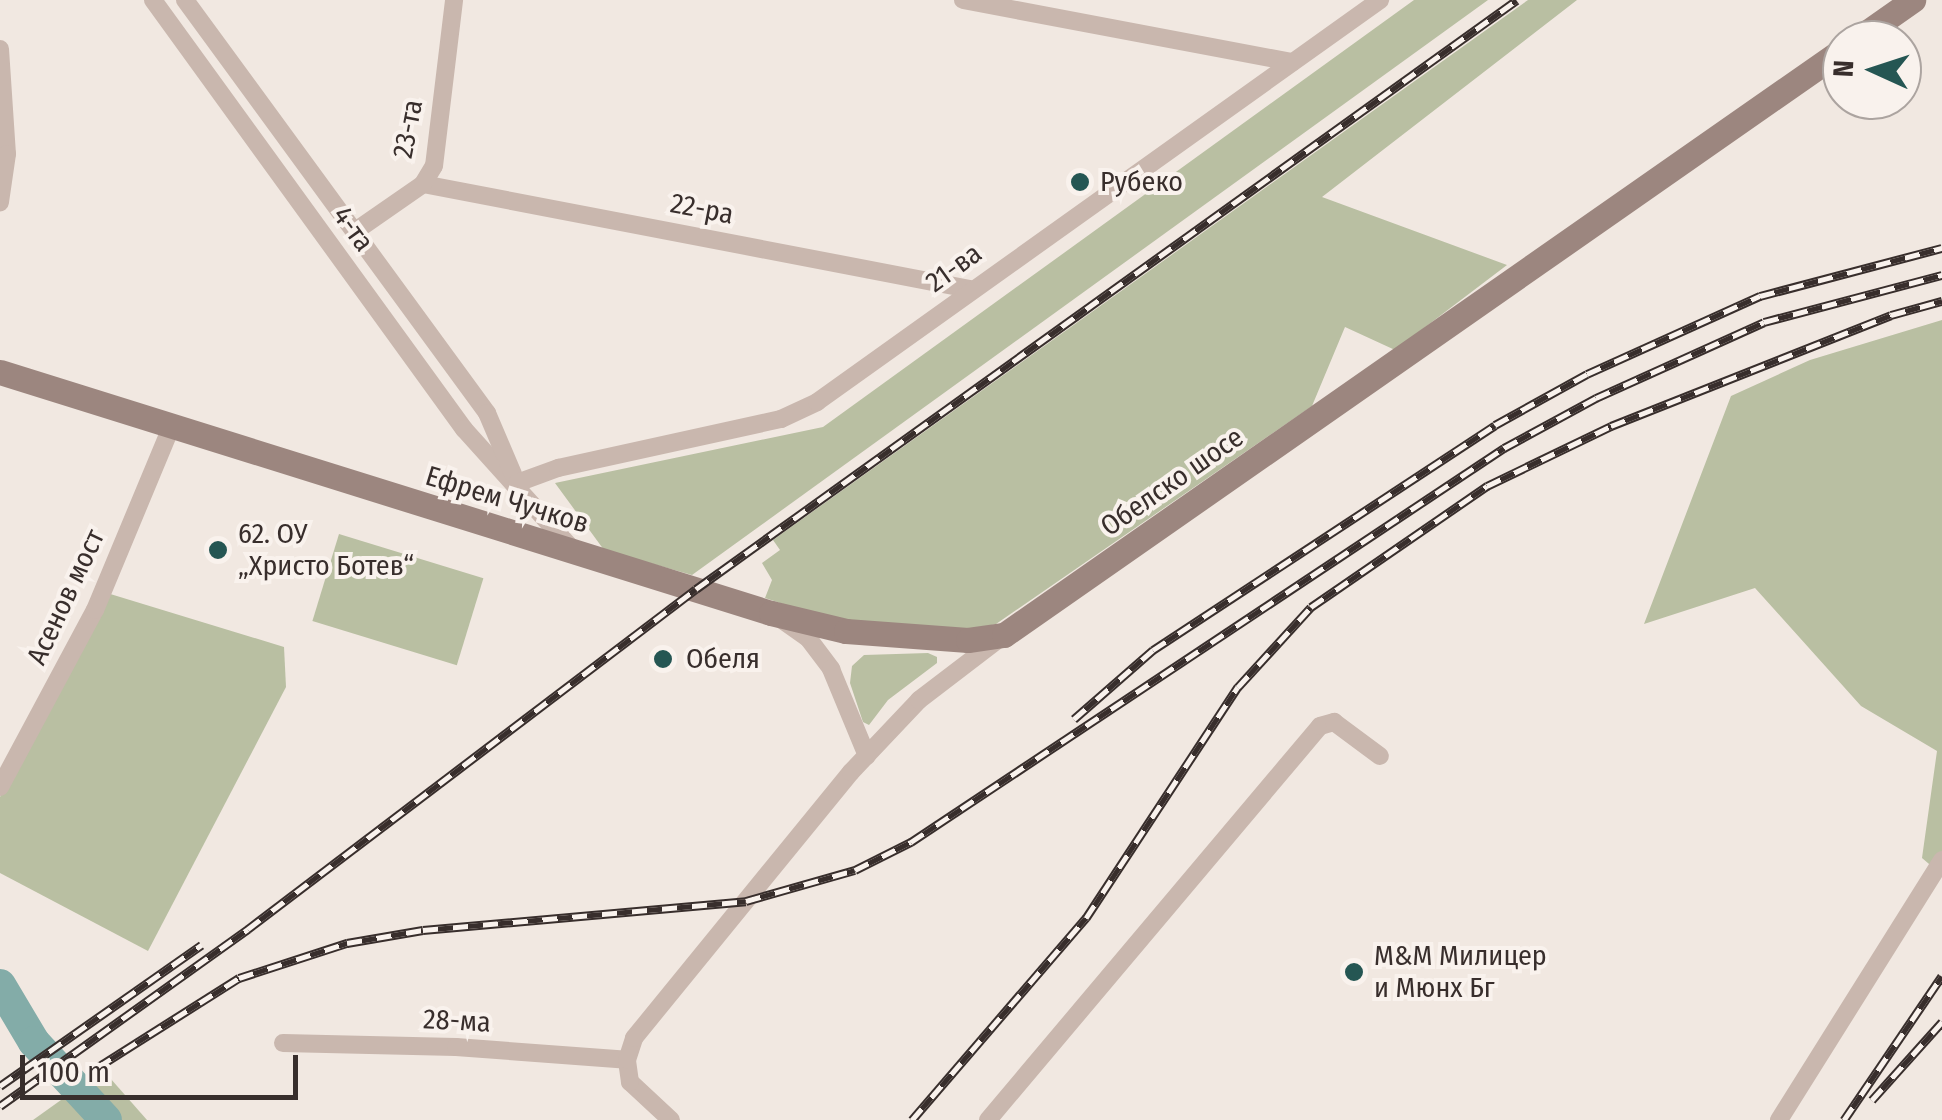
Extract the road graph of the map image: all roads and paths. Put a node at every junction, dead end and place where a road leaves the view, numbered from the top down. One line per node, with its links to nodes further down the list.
1 (153, 0): 17 (street, 4-та)
2 (185, 0): 13 (street, 4-та)
3 (454, 0): 11 (street, 23-та)
4 (963, 0): 9 (street)
5 (1380, 0): 9 (street, 21-ва)
6 (1913, 0): 7 (street)
7 (1884, 20)
8 (0, 49): 12 (street)
9 (1292, 62): 14 (street, 21-ва)
10 (1822, 64): 20 (street, Обелско шосе)
11 (423, 184): 13 (street, 23-та); 14 (street, 22-ра)
12 (0, 202)
13 (354, 232): 17 (street, 4-та)
14 (970, 289): 17 (street, 21-ва)
15 (0, 372): 16 (street, Ефрем Чучков)
16 (172, 425): 18 (street, Ефрем Чучков); 23 (street, Асенов мост)
17 (518, 483): 18 (street, 4-та)
18 (575, 554): 19 (street, Ефрем Чучков)
19 (771, 613): 20 (street, Ефрем Чучков); 21 (street)
20 (1004, 635): 21 (street, Обелско шосе)
21 (867, 756): 26 (street, Обелско шосе)
22 (1380, 756): 28 (street)
23 (0, 787)
24 (1942, 860): 29 (street)
25 (283, 1042): 26 (street, 28-ма)
26 (627, 1060): 27 (street)
27 (670, 1120)
28 (988, 1120)
29 (1779, 1120)

